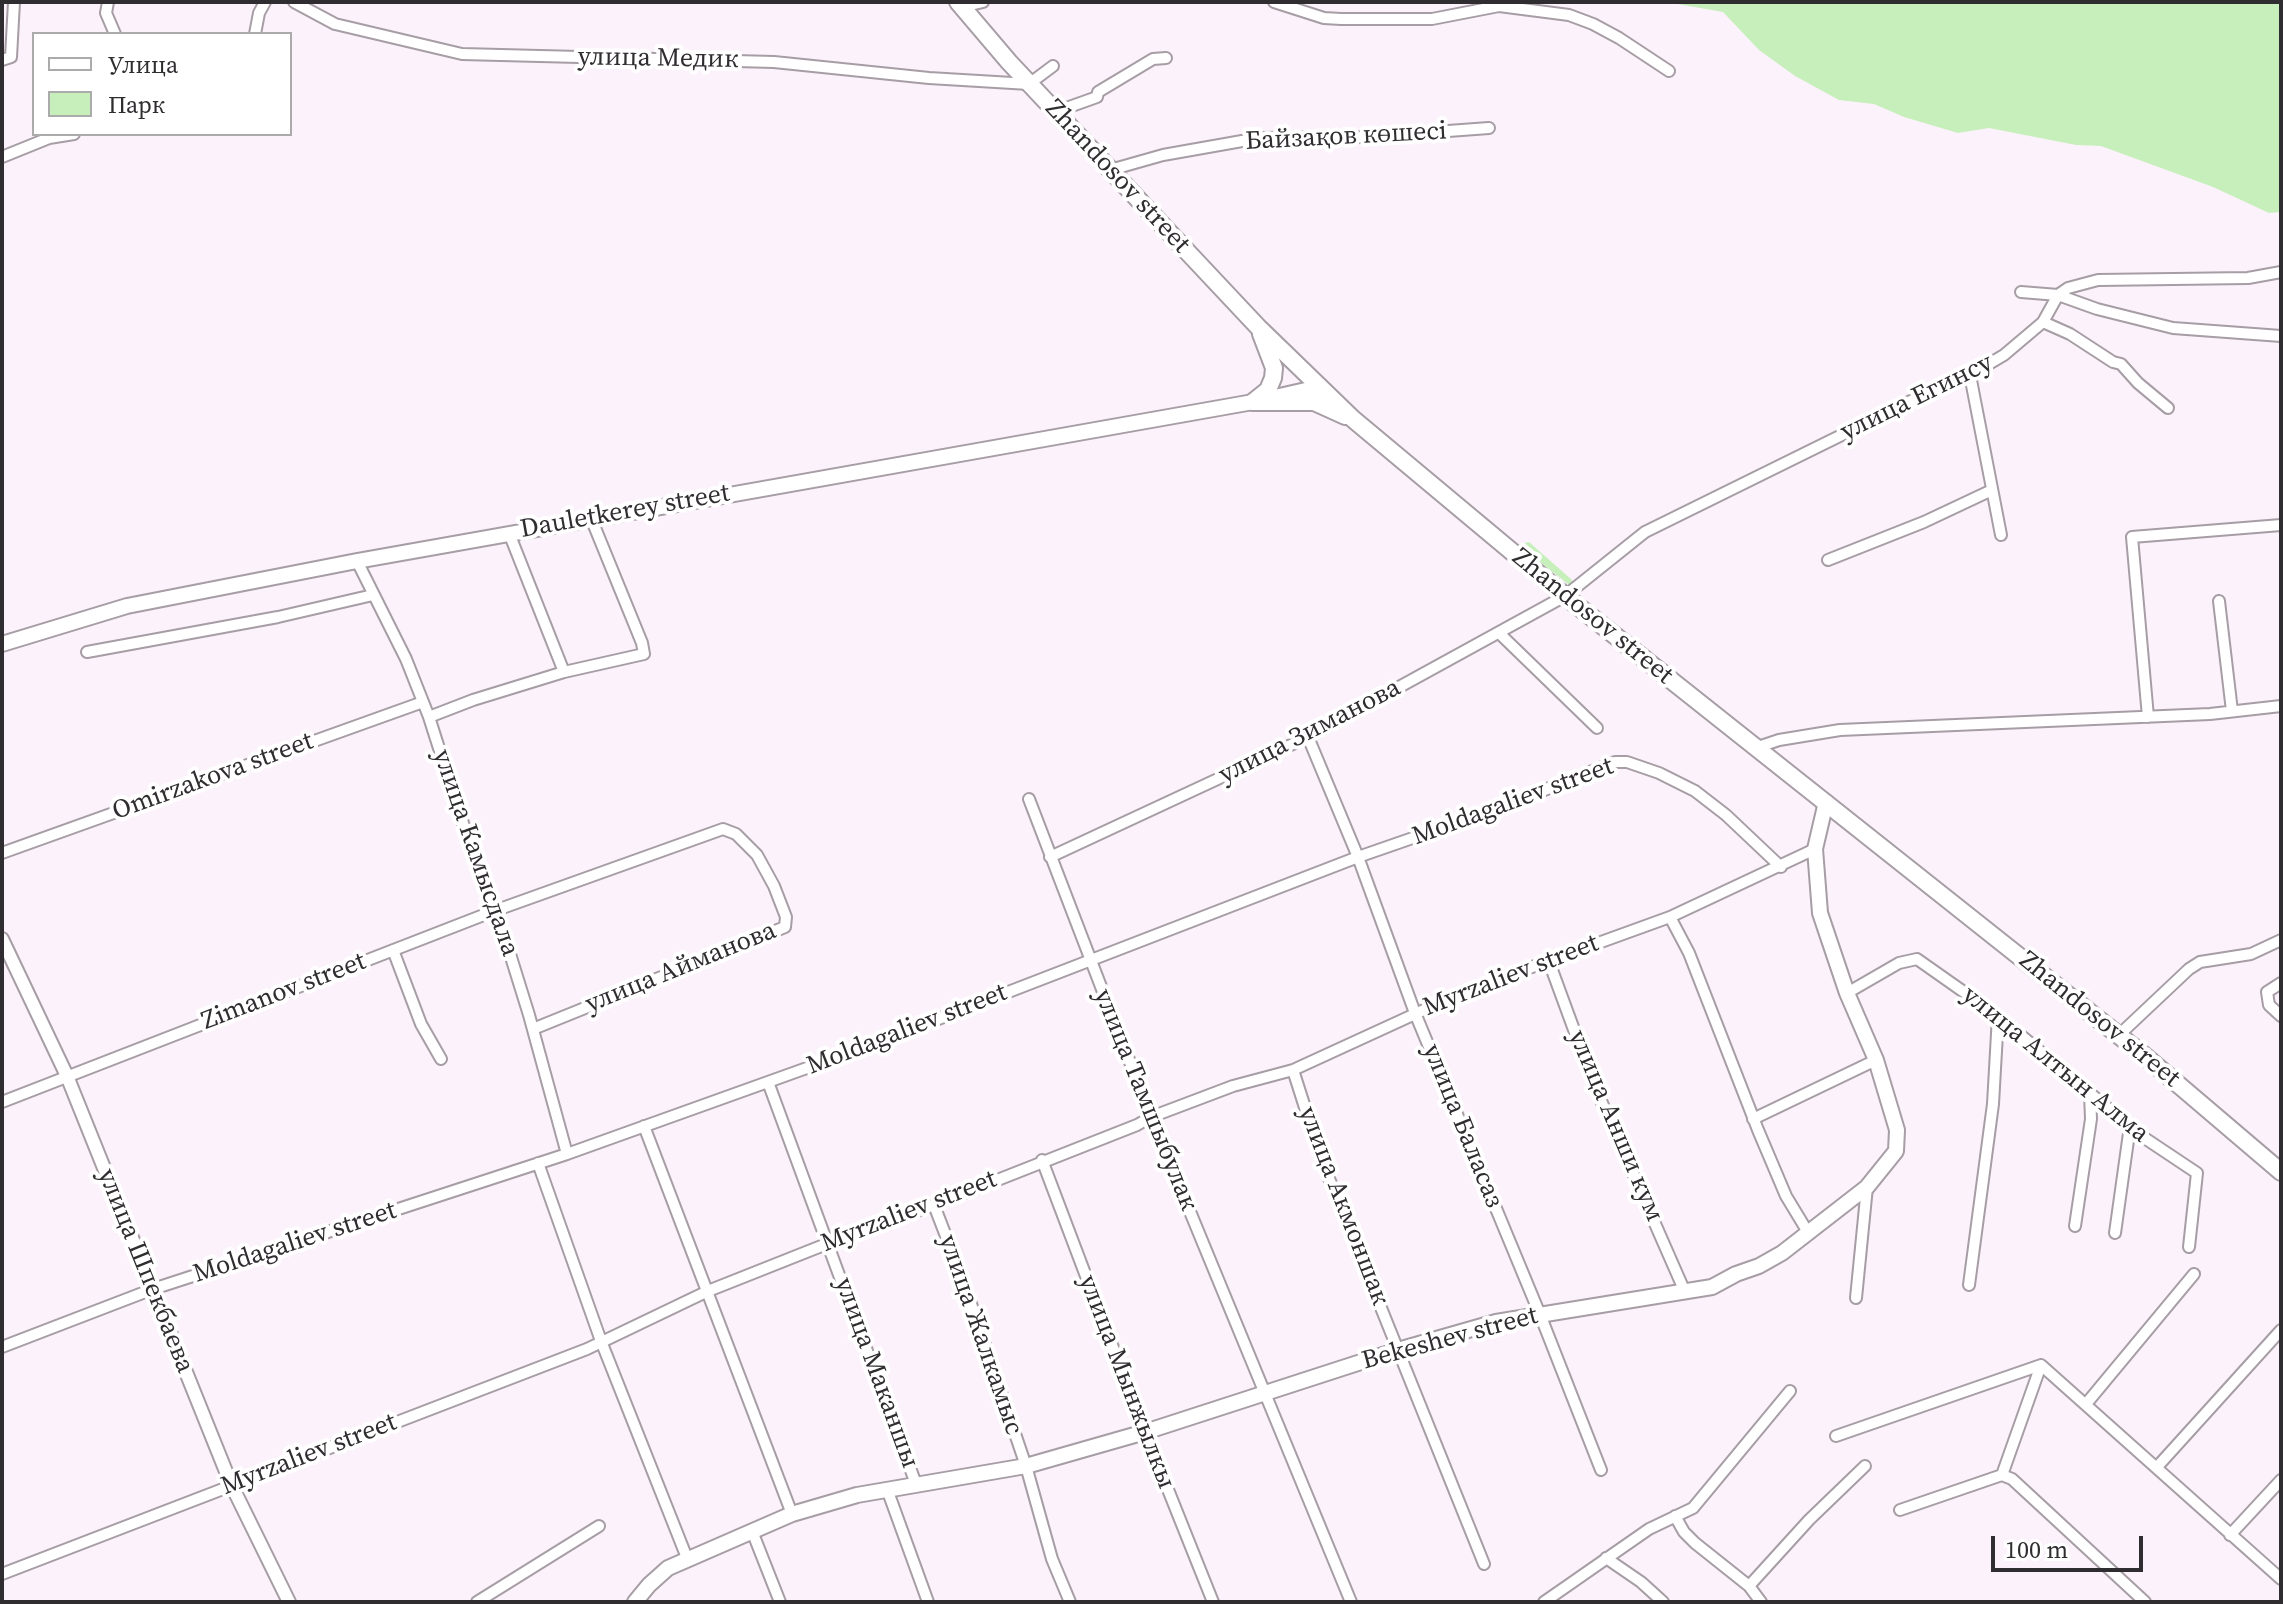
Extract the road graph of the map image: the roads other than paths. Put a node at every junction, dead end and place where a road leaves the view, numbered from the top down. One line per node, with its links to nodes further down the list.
1 (2, 2): 2 (street)
2 (14, 2): 12 (street)
3 (108, 2): 9 (street)
4 (265, 2): 10 (street)
5 (294, 2): 15 (street, улица Медик)
6 (983, 2): 8 (street)
7 (1274, 2): 14 (street)
8 (960, 5): 15 (main road, Zhandosov street)
9 (114, 32)
10 (255, 32)
11 (1166, 58): 16 (street)
12 (2, 60)
13 (1053, 66): 15 (street)
14 (1669, 71)
15 (1029, 84): 16 (main road, Zhandosov street)
16 (1055, 112): 20 (main road, Zhandosov street)
17 (1489, 128): 20 (street, Байзақов көшесі)
18 (62, 136): 19 (street)
19 (2, 157)
20 (1110, 170): 25 (main road, Zhandosov street)
21 (2281, 272): 23 (street)
22 (2021, 292): 23 (street)
23 (2058, 295): 24 (street, улица Егинсу); 26 (street)
24 (2043, 322): 27 (street, улица Егинсу); 30 (street)
25 (1259, 328): 28 (main road, Zhandosov street); 29 (main road)
26 (2281, 336)
27 (1970, 375): 32 (street); 40 (street, улица Егинсу)
28 (1319, 387): 29 (main road, Dauletkerey street); 31 (main road, Zhandosov street)
29 (1253, 402): 31 (main road); 33 (main road, Dauletkerey street)
30 (2168, 408)
31 (1353, 419): 40 (main road, Zhandosov street)
32 (1992, 490): 36 (street); 37 (street)
33 (591, 518): 35 (main road, Dauletkerey street); 45 (street)
34 (2281, 525): 50 (street)
35 (509, 533): 38 (main road, Dauletkerey street); 45 (street)
36 (2001, 535)
37 (1828, 560)
38 (357, 561): 39 (street, улица Камысдала); 43 (main road, Dauletkerey street)
39 (373, 595): 44 (street); 46 (street, улица Камысдала)
40 (1565, 596): 42 (street, улица Зиманова); 53 (main road, Zhandosov street)
41 (2219, 601): 48 (street)
42 (1499, 633): 51 (street); 52 (street, улица Зиманова)
43 (2, 644)
44 (87, 652)
45 (564, 672): 49 (street)
46 (423, 702): 49 (street, улица Камысдала); 57 (street, Omirzakova street)
47 (2281, 706): 48 (street)
48 (2232, 711): 50 (street)
49 (429, 717): 62 (street, улица Камысдала)
50 (2148, 717): 53 (street)
51 (1597, 728)
52 (1308, 737): 58 (street, улица Зиманова); 59 (street, улица Баласаз)
53 (1758, 747): 55 (main road, Zhandosov street)
54 (1029, 799): 58 (street, улица Тамшыбулак)
55 (1826, 802): 56 (main road, Bekeshev street); 75 (main road, Zhandosov street)
56 (1815, 849): 60 (street, Myrzaliev street); 70 (main road, Bekeshev street)
57 (2, 853)
58 (1050, 857): 68 (street, улица Тамшыбулак)
59 (1358, 857): 60 (street, Moldagaliev street); 68 (street, Moldagaliev street); 71 (street, улица Баласаз)
60 (1781, 867): 63 (street, Myrzaliev street)
61 (568, 884): 62 (street, Zimanov street); 74 (street, улица Айманова)
62 (494, 911): 66 (street, Zimanov street); 74 (street, улица Камысдала)
63 (1670, 917): 67 (street, Myrzaliev street); 84 (street)
64 (2, 939): 79 (street, улица Шпекбаева)
65 (2281, 940): 75 (street)
66 (393, 950): 76 (street); 79 (street, Zimanov street)
67 (1548, 959): 71 (street, Myrzaliev street); 102 (street, улица Анши кум)
68 (1089, 962): 80 (street, Moldagaliev street); 83 (street, улица Тамшыбулак)
69 (2281, 983): 73 (street)
70 (1847, 993): 72 (street, улица Алтын Алма); 77 (main road, Bekeshev street)
71 (1415, 1013): 78 (street, Myrzaliev street); 104 (street, улица Баласаз)
72 (1998, 1016): 81 (street, улица Алтын Алма); 99 (street)
73 (2281, 1016)
74 (533, 1029): 87 (street, улица Камысдала)
75 (2119, 1035): 90 (main road, Zhandosov street)
76 (441, 1059)
77 (1876, 1060): 84 (street); 91 (main road, Bekeshev street)
78 (1293, 1070): 83 (street, Myrzaliev street); 108 (street, улица Акмоншак)
79 (67, 1076): 82 (street, Zimanov street); 100 (street, улица Шпекбаева)
80 (768, 1082): 85 (street, Moldagaliev street); 96 (street, улица Маканшы)
81 (2090, 1093): 86 (street, улица Алтын Алма); 93 (street)
82 (2, 1102)
83 (1151, 1117): 88 (street, Myrzaliev street); 111 (street, улица Тамшыбулак)
84 (1753, 1119): 95 (street)
85 (644, 1126): 87 (street, Moldagaliev street); 101 (street)
86 (2130, 1126): 94 (street); 97 (street, улица Алтын Алма)
87 (567, 1154): 89 (street, Moldagaliev street)
88 (1042, 1160): 92 (street, Myrzaliev street); 113 (street, улица Мынжылкы)
89 (538, 1163): 100 (street, Moldagaliev street); 106 (street)
90 (2281, 1172)
91 (1867, 1187): 95 (main road, Bekeshev street); 103 (street)
92 (934, 1205): 96 (street, Myrzaliev street); 115 (street, улица Жалкамыс)
93 (2075, 1226)
94 (2115, 1233)
95 (1809, 1234): 102 (main road, Bekeshev street)
96 (829, 1243): 101 (street, Myrzaliev street); 122 (street, улица Маканшы)
97 (2189, 1247)
98 (2194, 1274): 112 (street)
99 (1969, 1285)
100 (153, 1289): 107 (street, Moldagaliev street); 121 (street, улица Шпекбаева)
101 (708, 1291): 106 (street, Myrzaliev street); 125 (street)
102 (1685, 1292): 104 (main road, Bekeshev street)
103 (1856, 1298)
104 (1540, 1314): 108 (main road, Bekeshev street); 118 (street, улица Баласаз)
105 (2281, 1330): 117 (street)
106 (601, 1341): 121 (street, Myrzaliev street); 130 (street)
107 (2, 1347)
108 (1398, 1350): 111 (main road, Bekeshev street); 132 (street, улица Акмоншак)
109 (2041, 1365): 112 (street); 114 (street); 119 (street)
110 (1790, 1391): 126 (street)
111 (1267, 1397): 113 (main road, Bekeshev street); 143 (street, улица Тамшыбулак)
112 (2086, 1404): 117 (street)
113 (1145, 1432): 115 (main road, Bekeshev street); 142 (street, улица Мынжылкы)
114 (1836, 1436)
115 (1026, 1466): 122 (main road, Bekeshev street); 141 (street, улица Жалкамыс)
116 (1865, 1466): 135 (street)
117 (2157, 1467): 129 (street)
118 (1601, 1470)
119 (2002, 1475): 124 (street); 147 (street)
120 (2281, 1480): 129 (street)
121 (231, 1484): 133 (street, Myrzaliev street); 136 (street, улица Шпекбаева)
122 (916, 1484): 123 (main road, Bekeshev street)
123 (887, 1489): 125 (main road, Bekeshev street); 140 (street)
124 (1900, 1510)
125 (792, 1514): 128 (main road, Bekeshev street)
126 (1675, 1516): 131 (street); 135 (street)
127 (599, 1526): 137 (street)
128 (752, 1531): 130 (main road, Bekeshev street); 139 (street)
129 (2230, 1535): 134 (street)
130 (687, 1558): 138 (main road, Bekeshev street)
131 (1606, 1558): 144 (street); 145 (street)
132 (1484, 1564)
133 (2, 1574)
134 (2281, 1579)
135 (1749, 1586): 146 (street)
136 (289, 1602)
137 (477, 1602)
138 (635, 1602)
139 (780, 1602)
140 (928, 1602)
141 (1070, 1602)
142 (1213, 1602)
143 (1351, 1602)
144 (1544, 1602)
145 (1663, 1602)
146 (1761, 1602)
147 (2145, 1602)

